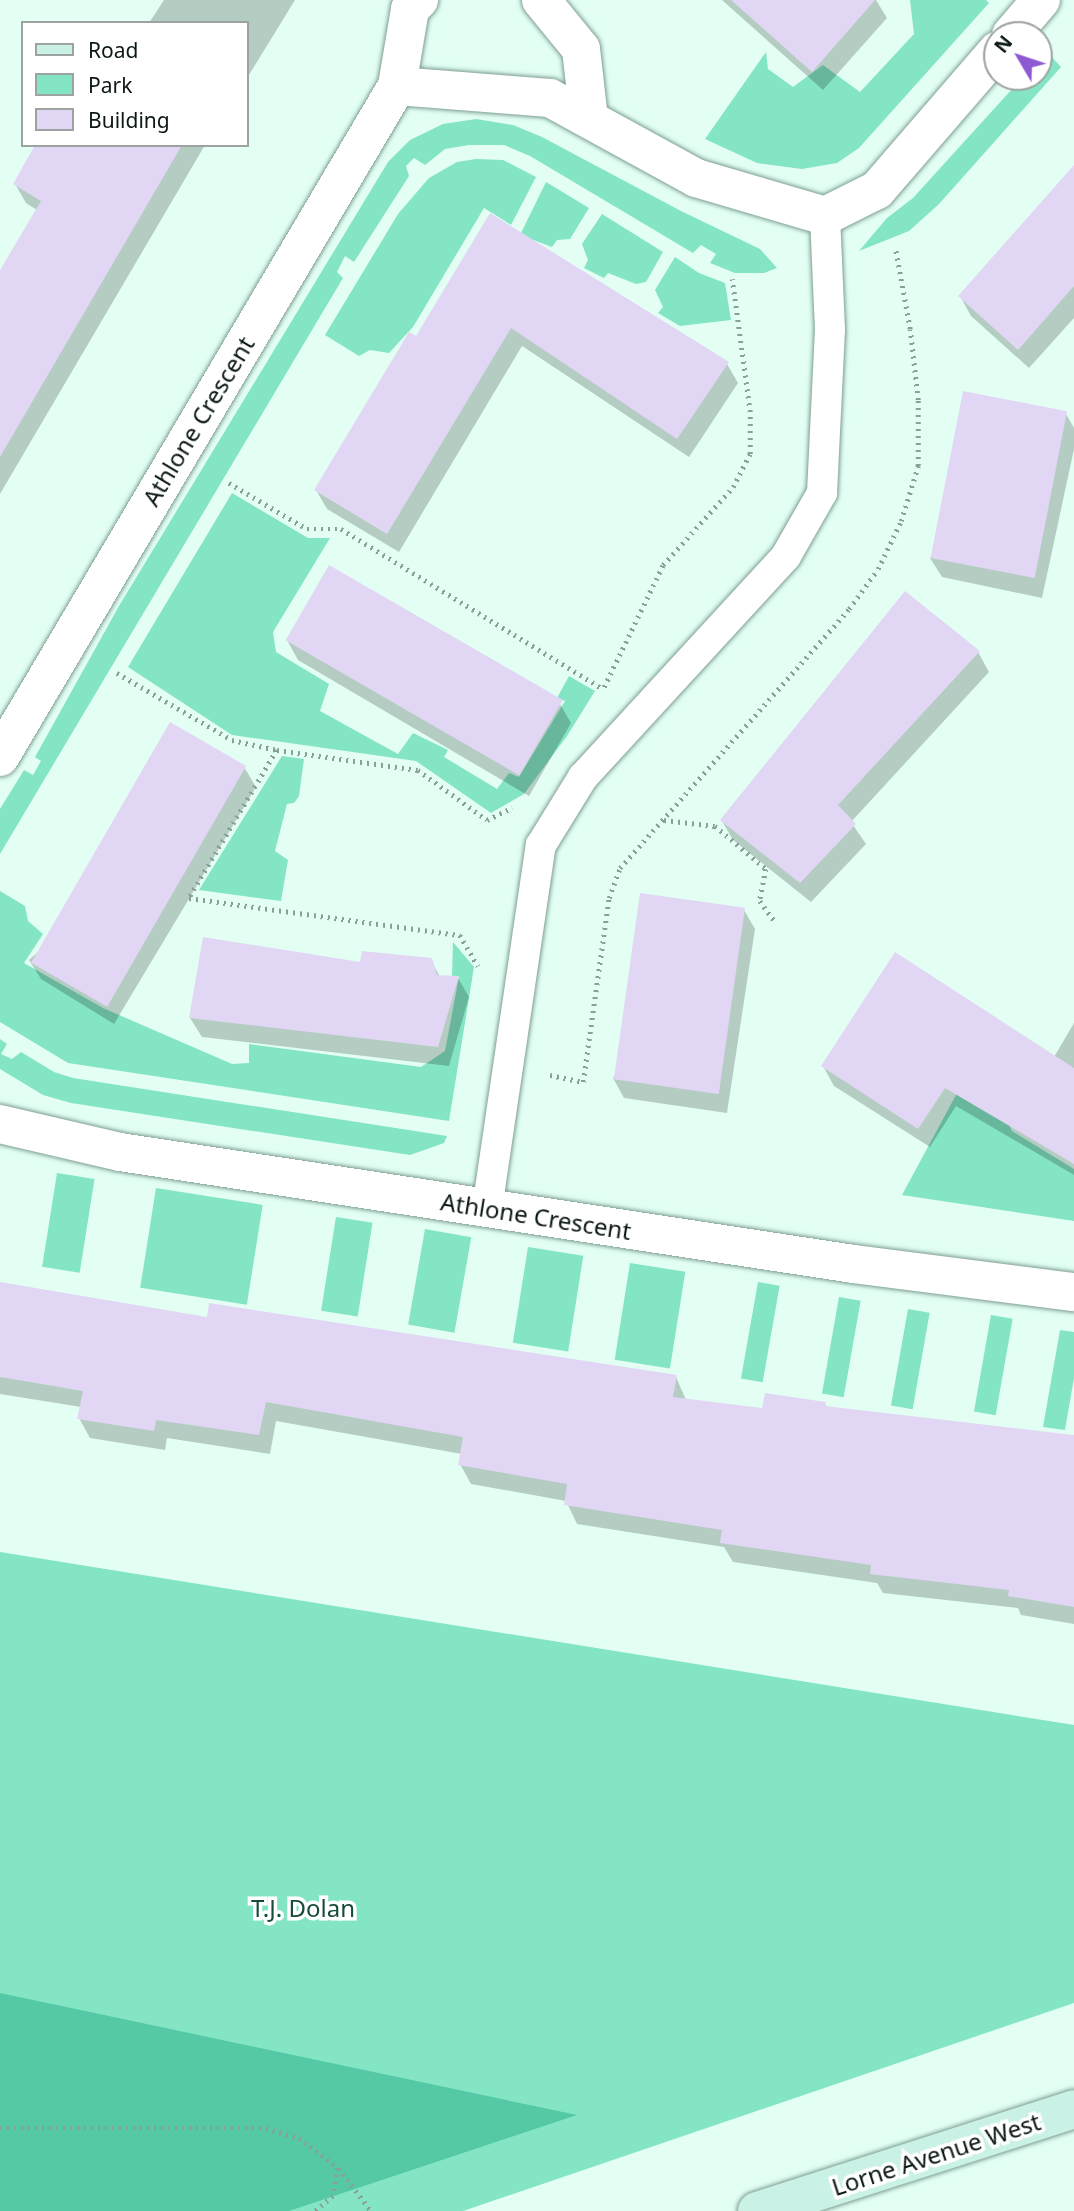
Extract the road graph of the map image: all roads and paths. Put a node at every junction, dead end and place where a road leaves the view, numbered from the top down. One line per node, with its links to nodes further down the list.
1 (419, 0): 6 (street, Athlone Crescent)
2 (541, 0): 7 (street)
3 (1041, 0): 4 (street)
4 (1023, 21)
5 (983, 67): 8 (street)
6 (397, 86): 7 (street); 16 (street, Athlone Crescent)
7 (589, 119): 8 (street)
8 (825, 216): 23 (lane)
9 (895, 247): 18 (path)
10 (732, 279): 13 (path)
11 (229, 483): 13 (path)
12 (117, 673): 15 (path)
13 (604, 688): 14 (path)
14 (598, 697)
15 (277, 750): 17 (path); 20 (path)
16 (0, 757)
17 (523, 804)
18 (663, 820): 19 (path); 21 (path)
19 (775, 922)
20 (481, 971)
21 (547, 1074)
22 (0, 1124): 23 (street, Athlone Crescent)
23 (487, 1209): 24 (street, Athlone Crescent)
24 (1074, 1292)
25 (1074, 2109): 30 (main road, Lorne Avenue West)
26 (0, 2128): 27 (path)
27 (338, 2168): 28 (path); 29 (path)
28 (316, 2211)
29 (371, 2211)
30 (757, 2211)

